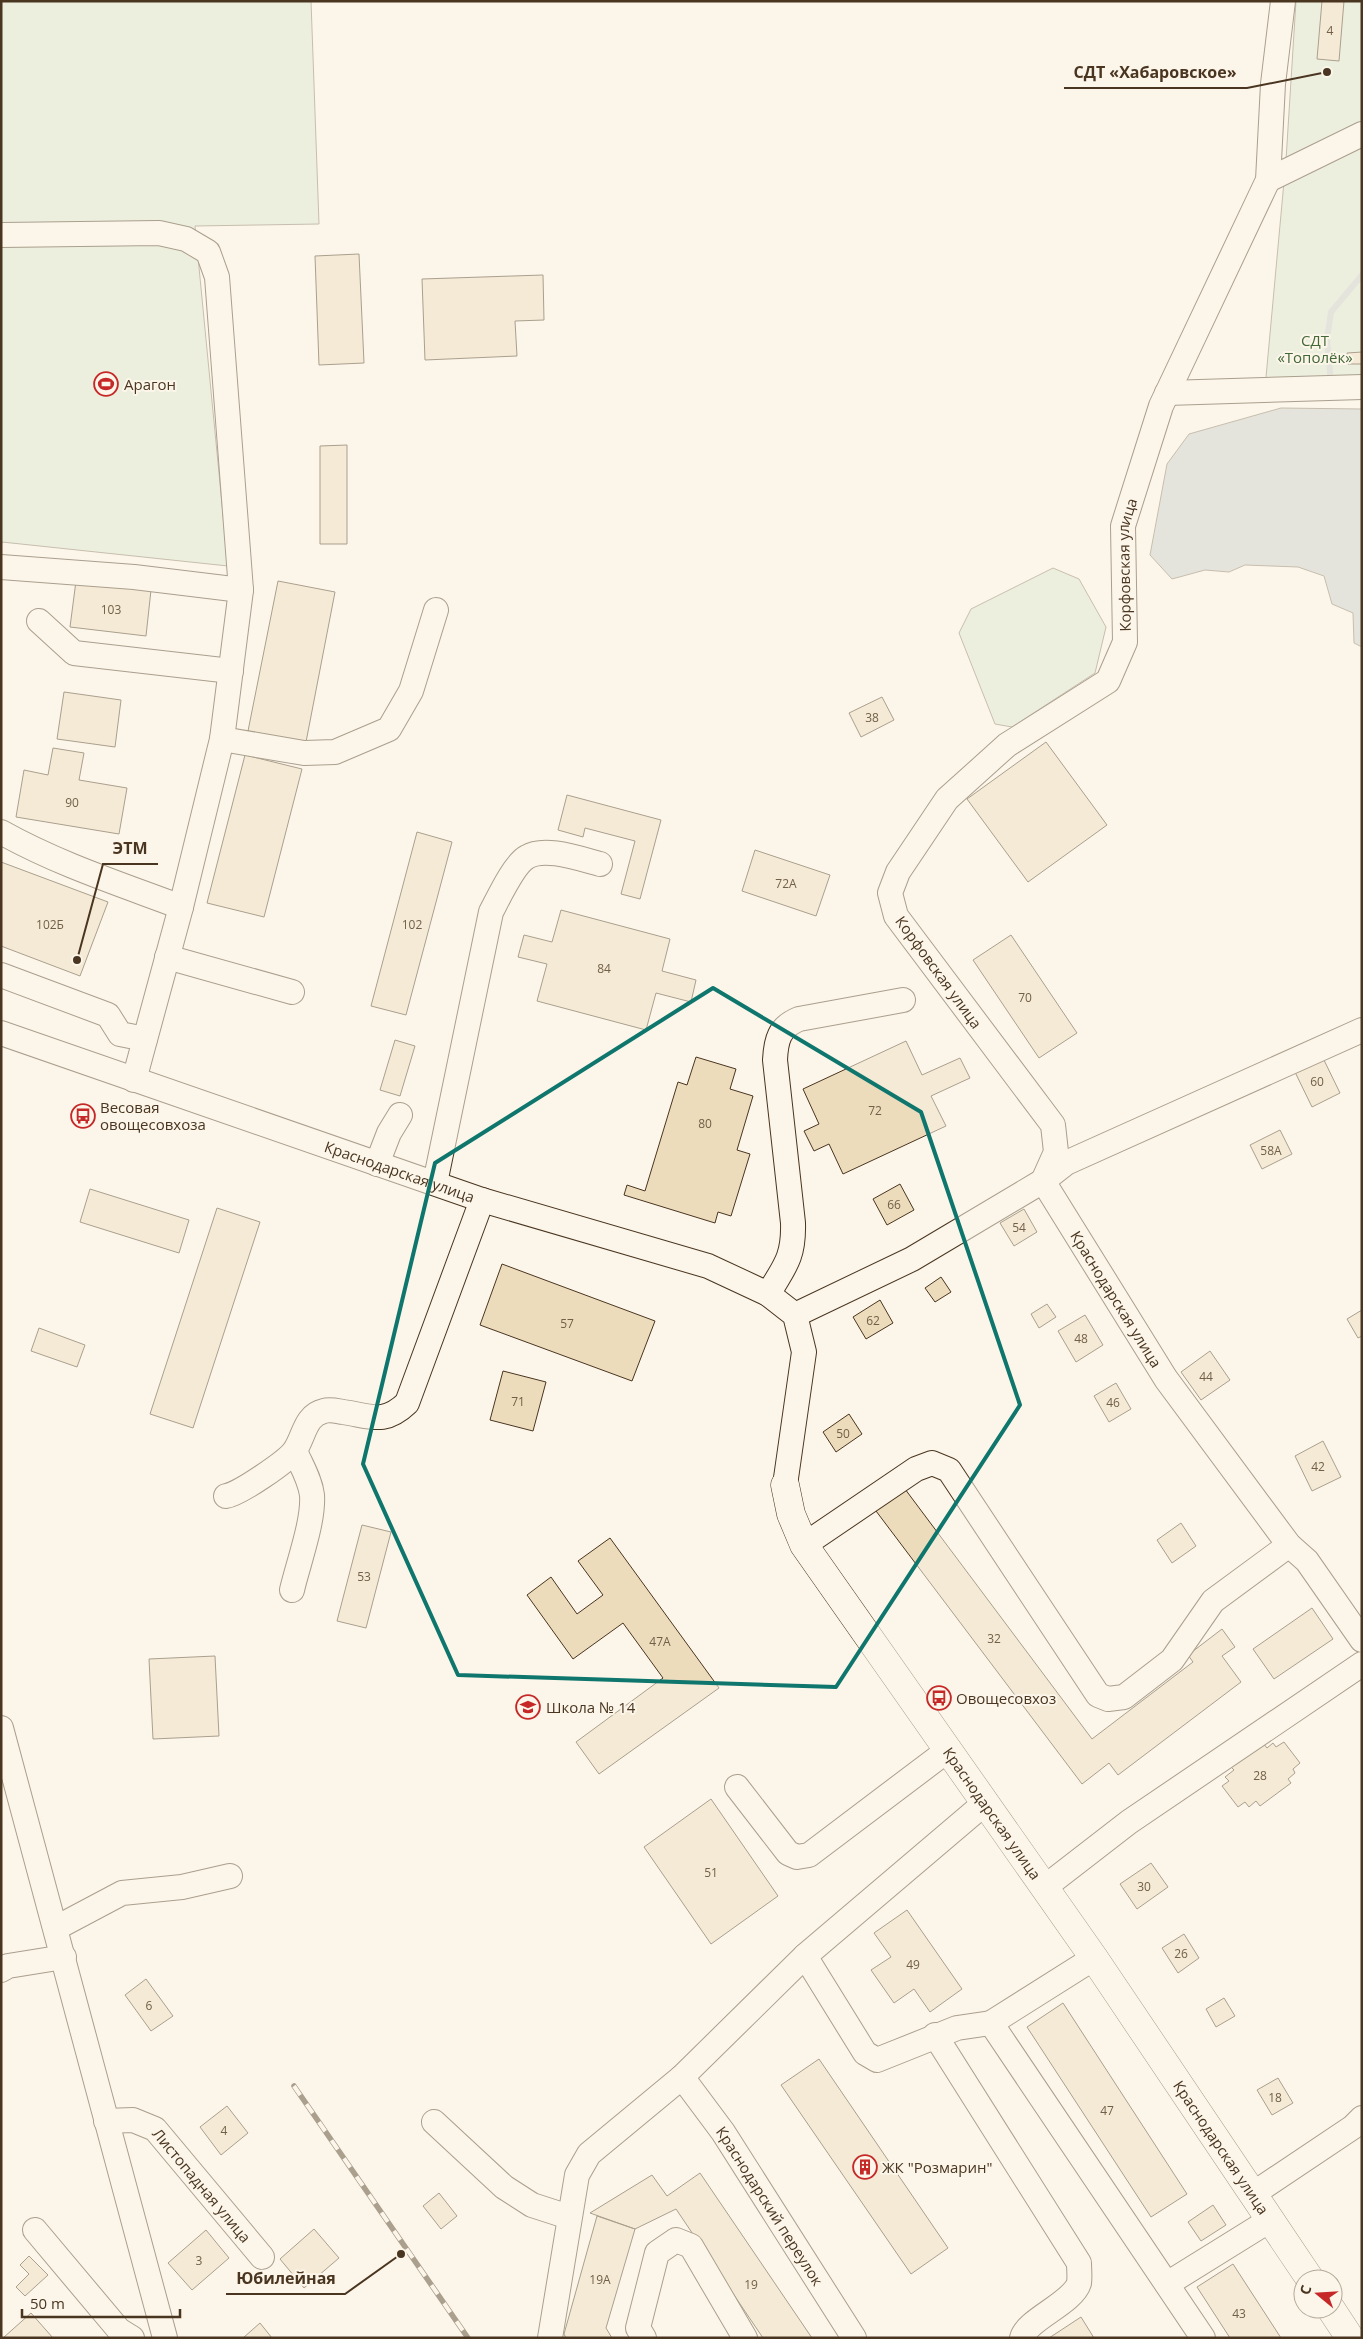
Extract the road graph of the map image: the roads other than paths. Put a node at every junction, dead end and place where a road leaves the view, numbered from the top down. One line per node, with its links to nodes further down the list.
1 (1283, 1): 3 (street, Корфовская улица)
2 (1362, 134): 3 (street)
3 (1268, 180): 6 (street, Корфовская улица)
4 (1, 235): 8 (street)
5 (1354, 387): 6 (street)
6 (1167, 393): 26 (street, Корфовская улица)
7 (1, 567): 8 (street)
8 (241, 590): 11 (street)
9 (436, 610): 12 (street)
10 (39, 621): 11 (street)
11 (231, 670): 12 (street)
12 (222, 739): 15 (street)
13 (1, 832): 15 (street)
14 (600, 864): 27 (street)
15 (181, 907): 16 (street)
16 (168, 957): 18 (street); 22 (street)
17 (1, 975): 22 (street)
18 (292, 992)
19 (903, 1000): 29 (street)
20 (1362, 1030): 26 (street)
21 (1, 1033): 23 (street, Краснодарская улица)
22 (145, 1039): 23 (street)
23 (134, 1080): 25 (street, Краснодарская улица)
24 (400, 1115): 25 (street)
25 (377, 1164): 27 (street, Краснодарская улица)
26 (1043, 1180): 30 (street); 35 (street, Краснодарская улица)
27 (435, 1183): 28 (street, Краснодарская улица)
28 (482, 1200): 29 (street, Краснодарская улица); 31 (street)
29 (768, 1294): 30 (street, Краснодарская улица)
30 (795, 1315): 32 (street, Краснодарская улица)
31 (295, 1451): 33 (street); 36 (street)
32 (785, 1485): 34 (main road, Краснодарская улица)
33 (226, 1496)
34 (804, 1545): 35 (street); 40 (main road, Краснодарская улица)
35 (1289, 1545): 37 (street, Краснодарская улица)
36 (292, 1590)
37 (1362, 1640)
38 (1362, 1664): 44 (street)
39 (1, 1728): 45 (street)
40 (948, 1750): 41 (street); 42 (main road, Краснодарская улица)
41 (737, 1787)
42 (985, 1803): 44 (main road, Краснодарская улица); 46 (street)
43 (230, 1876): 45 (street)
44 (1045, 1888): 48 (main road, Краснодарская улица)
45 (56, 1928): 47 (street)
46 (806, 1956): 51 (street); 52 (street)
47 (64, 1957): 49 (street); 54 (street)
48 (1094, 1958): 50 (street); 56 (main road, Краснодарская улица)
49 (3, 1965)
50 (991, 2023): 51 (street); 62 (street)
51 (935, 2036): 70 (street)
52 (682, 2076): 57 (street); 69 (street, Краснодарский переулок)
53 (1362, 2118): 56 (street)
54 (106, 2121): 60 (street, Листопадная улица); 65 (street)
55 (434, 2122): 57 (street)
56 (1253, 2194): 58 (main road, Краснодарская улица)
57 (569, 2217): 66 (street)
58 (1270, 2220): 61 (main road, Краснодарская улица); 62 (street)
59 (35, 2230): 64 (street)
60 (262, 2257)
61 (1303, 2269)
62 (1167, 2284): 71 (street)
63 (1338, 2319): 72 (main road)
64 (132, 2338)
65 (164, 2338)
66 (550, 2338)
67 (644, 2338): 68 (street)
68 (746, 2338)
69 (854, 2338)
70 (1022, 2338)
71 (1203, 2338)
72 (1350, 2338)

